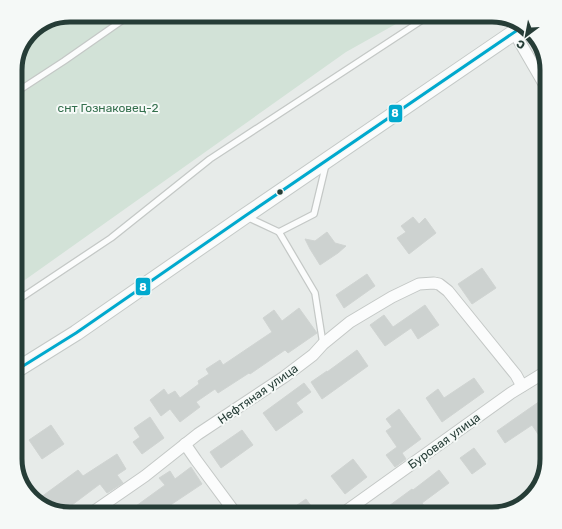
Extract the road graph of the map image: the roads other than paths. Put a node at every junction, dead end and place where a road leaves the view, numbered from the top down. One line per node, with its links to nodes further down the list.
1 (120, 22): 5 (lane)
2 (419, 22): 9 (lane)
3 (518, 30): 4 (street); 6 (main road)
4 (540, 75)
5 (22, 88)
6 (327, 161): 7 (main road); 8 (lane)
7 (245, 216): 8 (lane); 11 (main road)
8 (279, 232): 10 (lane)
9 (22, 297)
10 (323, 344): 13 (street, Нефтяная улица); 14 (street, Нефтяная улица)
11 (22, 367)
12 (540, 375): 13 (street, Буровая улица)
13 (522, 386): 17 (street, Буровая улица)
14 (185, 444): 15 (street, Нефтяная улица); 16 (street)
15 (100, 507)
16 (231, 507)
17 (352, 507)

